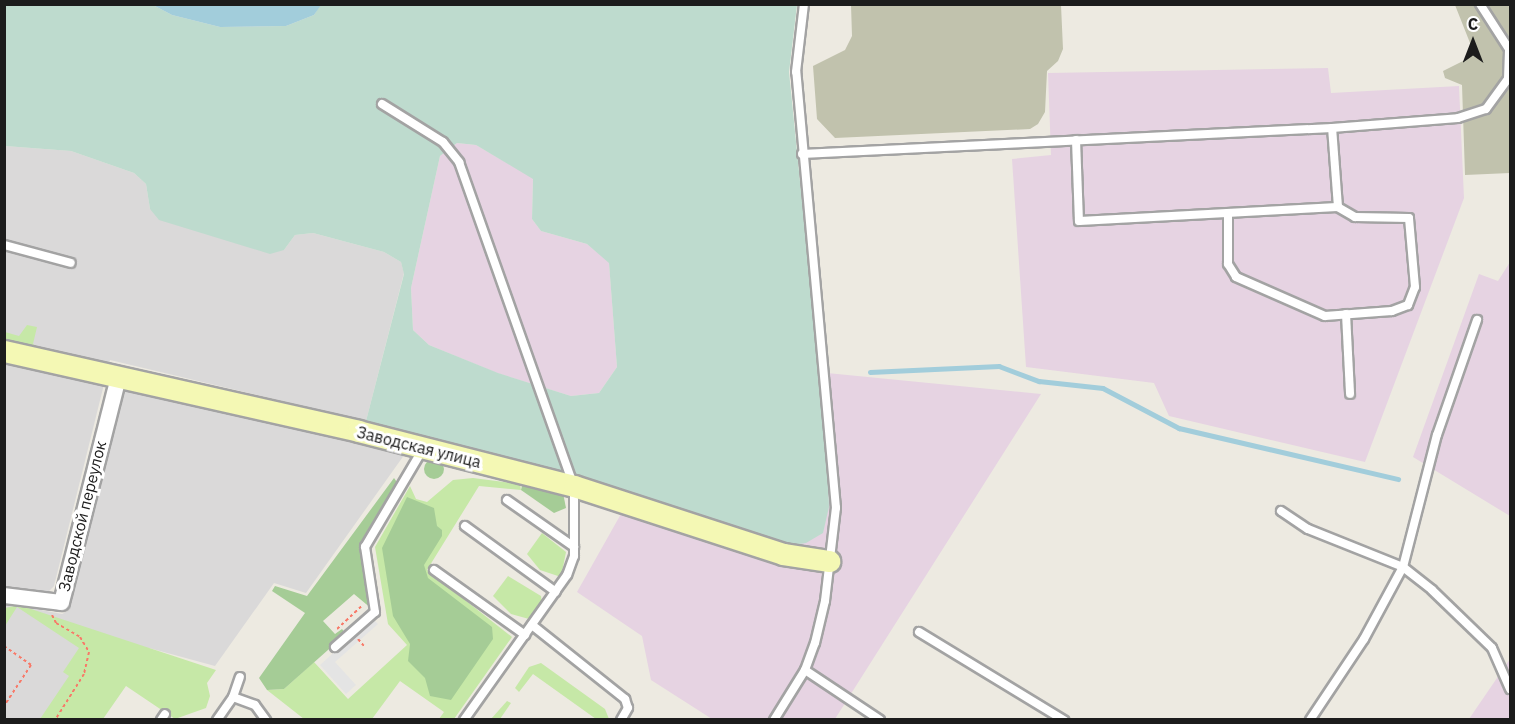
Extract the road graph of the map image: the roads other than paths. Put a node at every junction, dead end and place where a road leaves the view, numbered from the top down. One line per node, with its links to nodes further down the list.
1 (804, 4): 6 (lane)
2 (1480, 4): 4 (lane)
3 (382, 104): 17 (lane)
4 (1332, 128): 5 (lane); 7 (lane)
5 (1076, 140): 6 (lane); 8 (lane)
6 (802, 154): 22 (lane)
7 (1338, 207): 8 (lane); 11 (lane)
8 (1228, 213): 11 (lane)
9 (4, 245): 10 (lane)
10 (72, 263)
11 (1346, 314): 15 (lane)
12 (1477, 320): 23 (lane)
13 (4, 351): 14 (street, Заводская улица)
14 (118, 376): 16 (street, Заводская улица); 26 (street, Заводской переулок)
15 (1350, 394)
16 (424, 448): 17 (street, Заводская улица); 30 (lane)
17 (574, 486): 21 (lane); 22 (street, Заводская улица)
18 (507, 500): 21 (lane)
19 (1281, 511): 23 (lane)
20 (465, 526): 25 (lane)
21 (574, 547): 25 (lane)
22 (829, 561): 31 (lane)
23 (1403, 567): 33 (lane); 42 (lane)
24 (435, 570): 29 (lane)
25 (556, 592): 27 (lane)
26 (4, 595)
27 (532, 625): 29 (lane); 38 (lane)
28 (919, 632): 41 (lane)
29 (525, 635): 37 (lane)
30 (335, 648)
31 (805, 670): 39 (lane); 40 (lane)
32 (240, 677): 34 (lane)
33 (1510, 689)
34 (233, 697): 35 (lane); 36 (lane)
35 (217, 720)
36 (266, 720)
37 (464, 720)
38 (621, 720)
39 (774, 720)
40 (880, 720)
41 (1064, 720)
42 (1310, 720)

